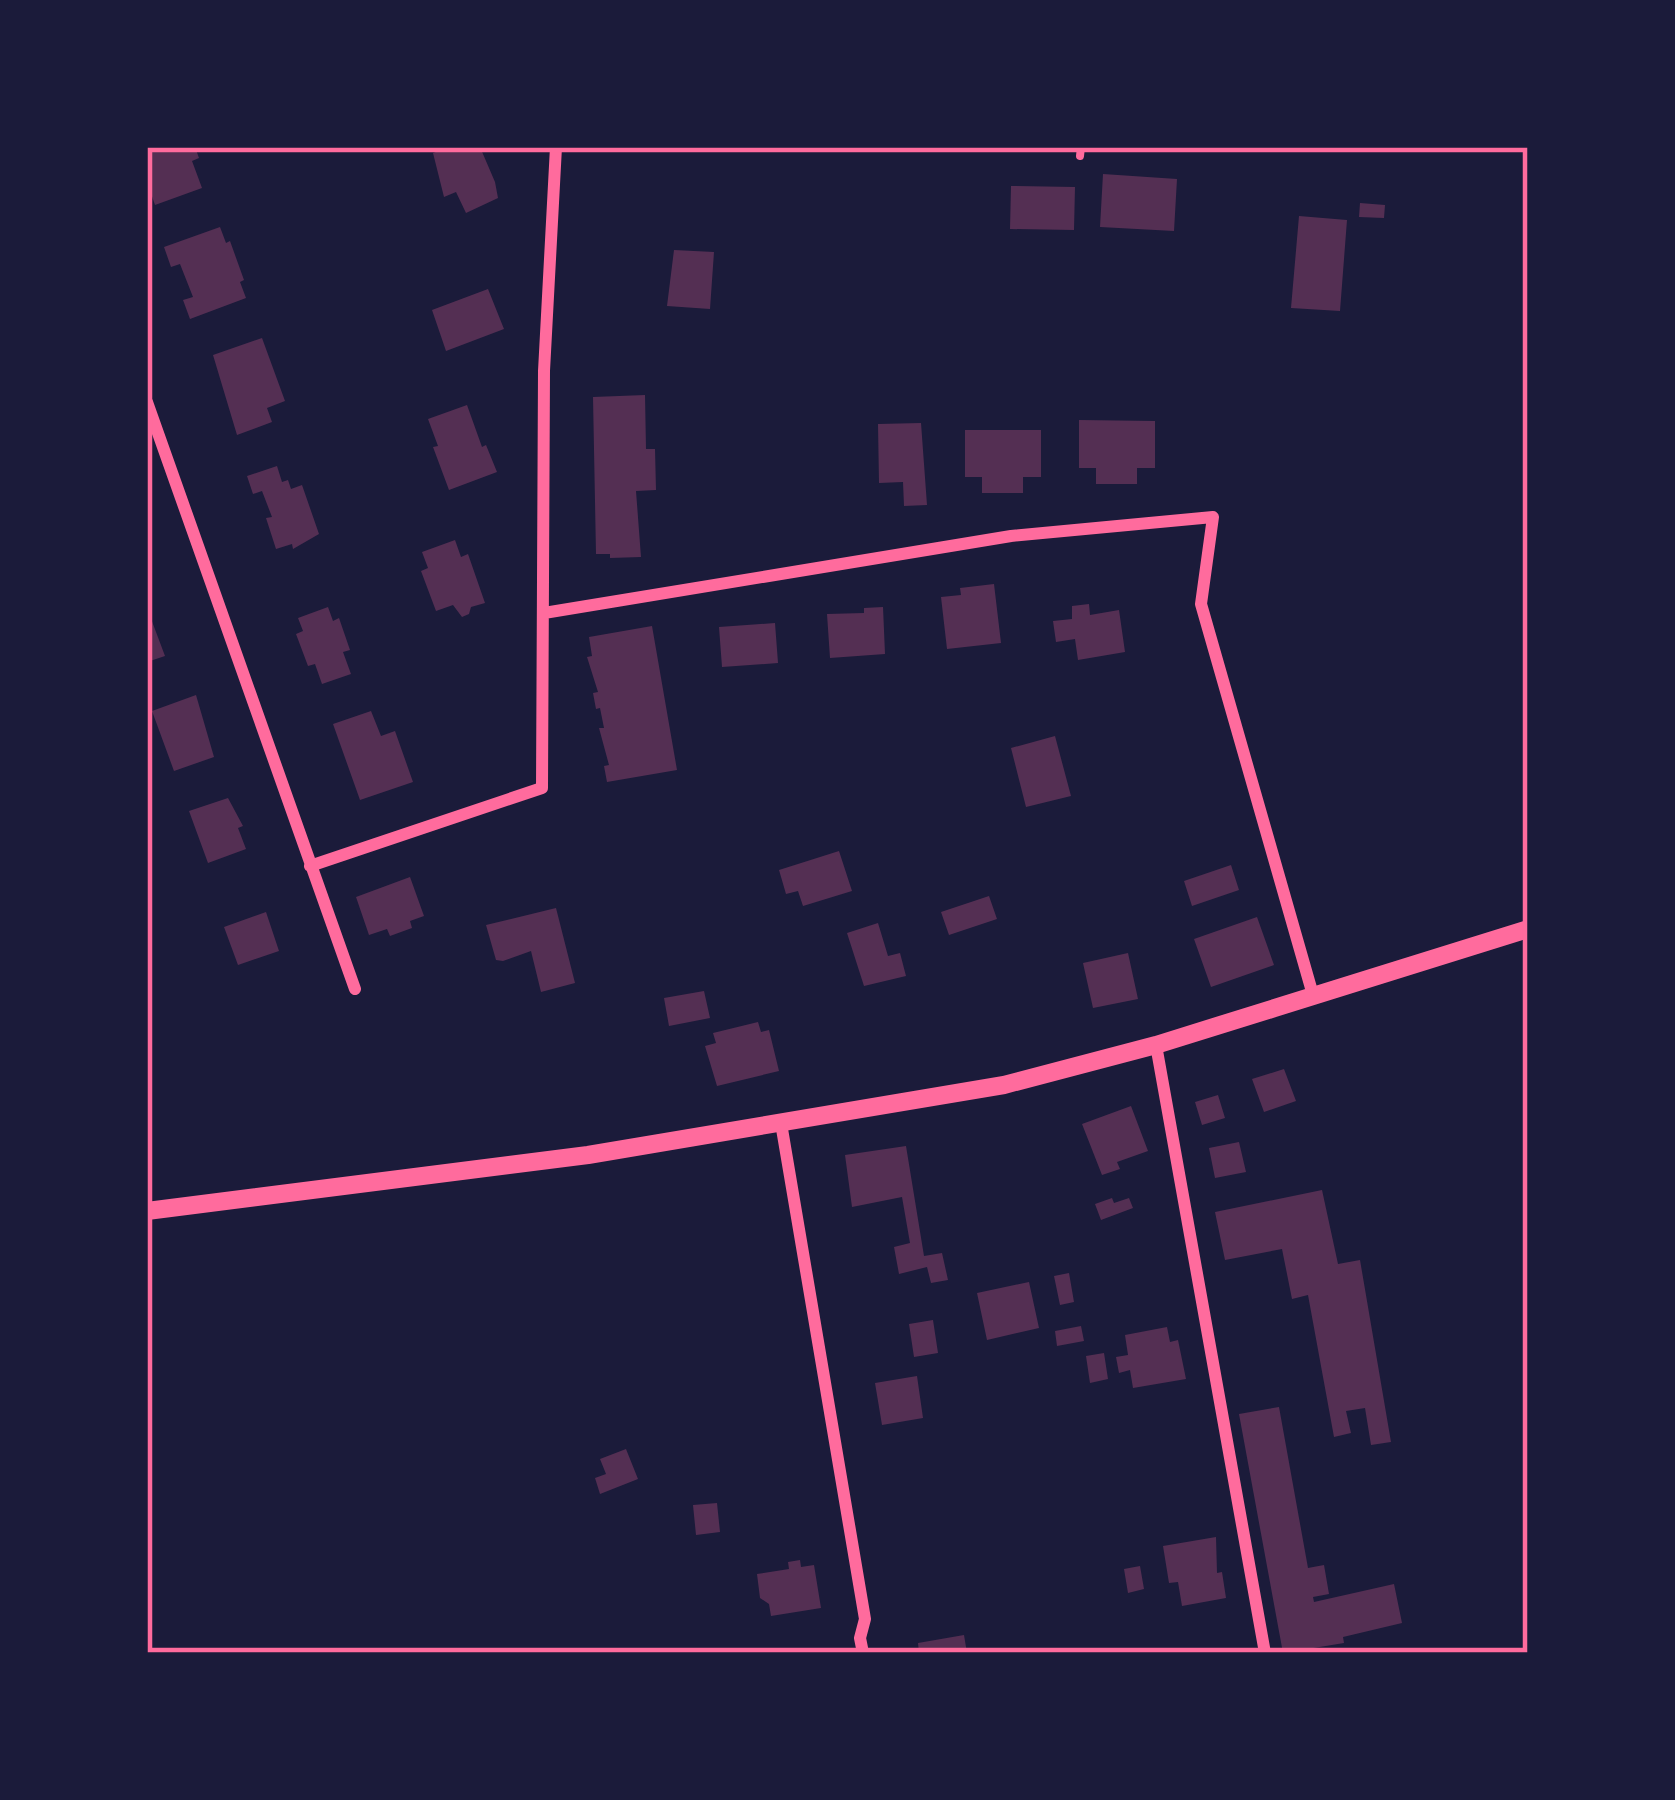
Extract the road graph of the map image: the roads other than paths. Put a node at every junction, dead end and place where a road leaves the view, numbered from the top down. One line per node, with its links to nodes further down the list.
1 (556, 147): 5 (street)
2 (1161, 147): 3 (lane)
3 (1189, 147)
4 (147, 402): 6 (street)
5 (544, 613): 6 (street); 9 (street)
6 (310, 866): 8 (street)
7 (1528, 929): 9 (street)
8 (355, 988)
9 (1312, 995): 10 (street)
10 (1156, 1046): 11 (street); 14 (street)
11 (781, 1123): 12 (street); 13 (street)
12 (147, 1210)
13 (862, 1653)
14 (1265, 1653)

